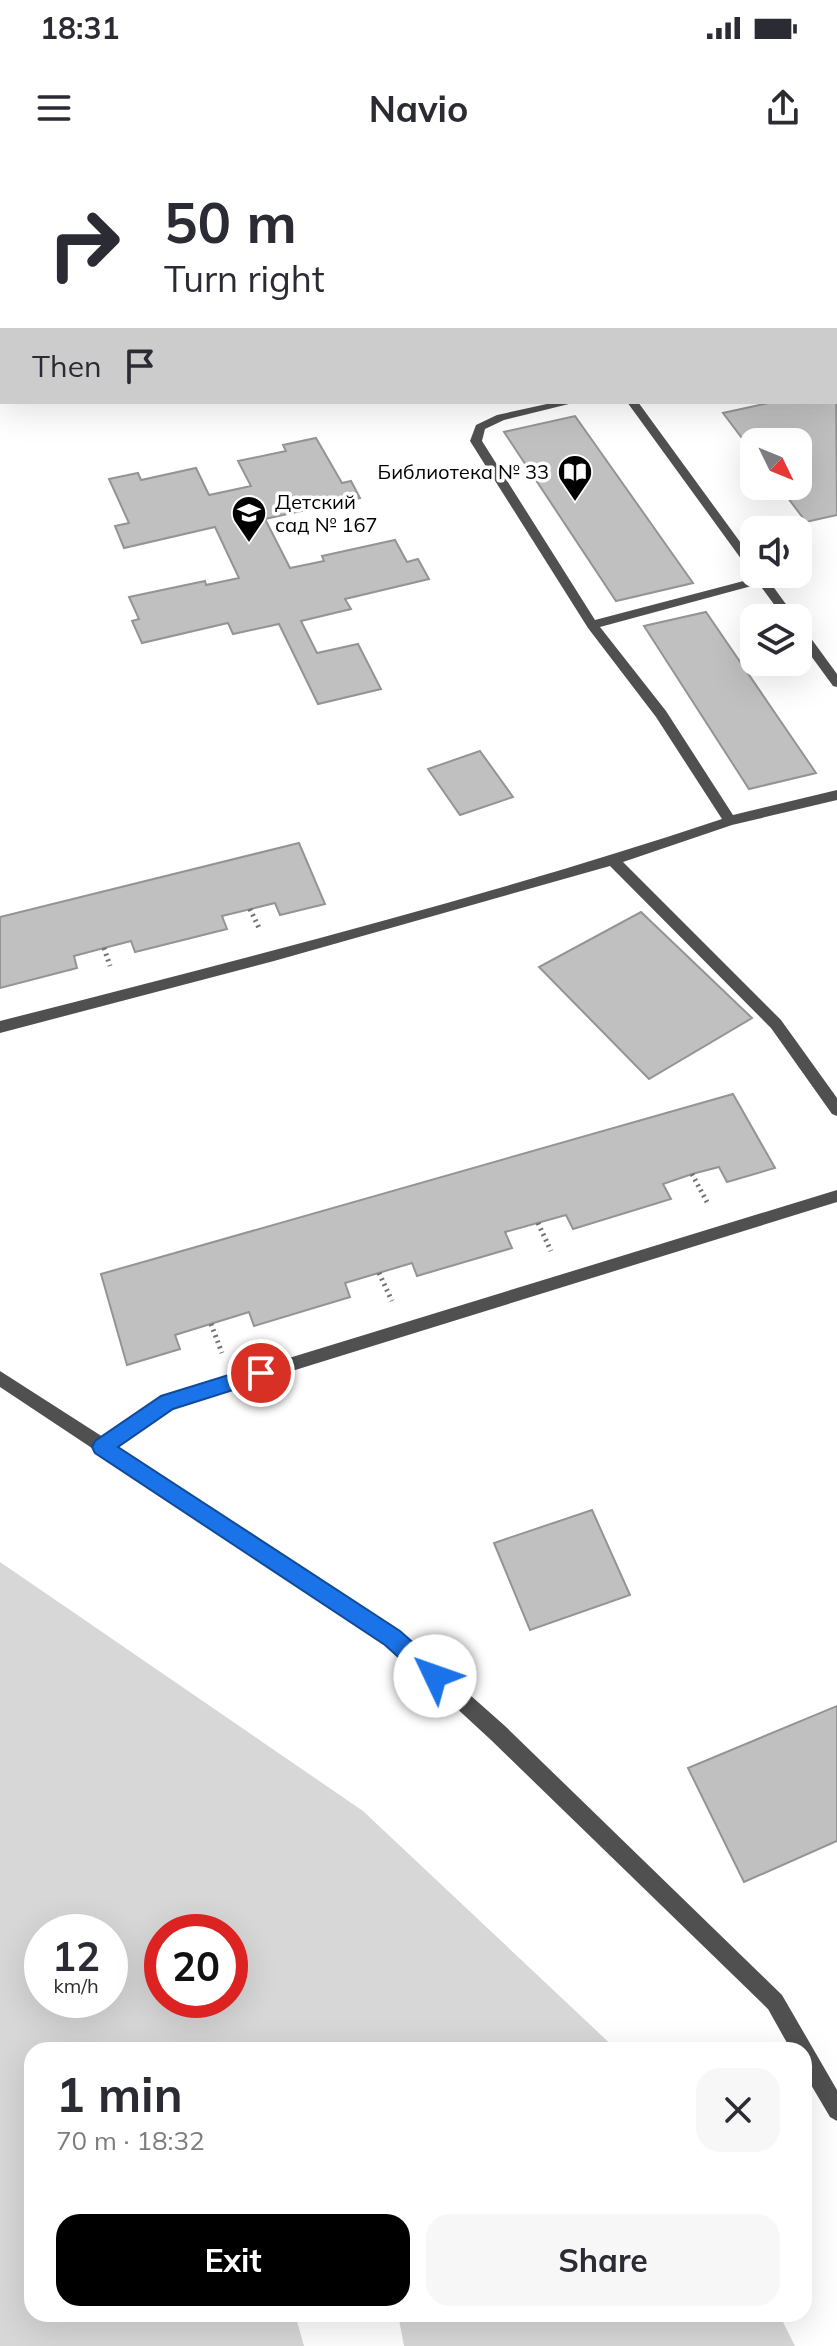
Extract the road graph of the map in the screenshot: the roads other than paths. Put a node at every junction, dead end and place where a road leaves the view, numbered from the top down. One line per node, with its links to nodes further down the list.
1 (563, 404): 5 (lane)
2 (633, 404): 3 (lane)
3 (740, 549)
4 (740, 580): 5 (lane)
5 (592, 625): 9 (lane)
6 (812, 648): 7 (lane)
7 (837, 683)
8 (837, 795): 9 (lane)
9 (730, 821): 10 (lane)
10 (613, 860): 11 (lane); 12 (lane)
11 (0, 1027)
12 (837, 1110)
13 (837, 1196): 15 (lane)
14 (0, 1378): 15 (lane)
15 (102, 1447): 16 (lane)
16 (798, 2042)
17 (812, 2067): 18 (lane)
18 (837, 2110)

